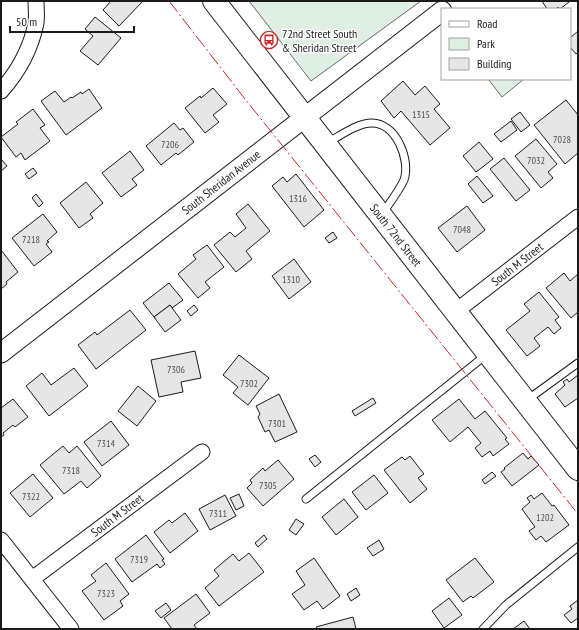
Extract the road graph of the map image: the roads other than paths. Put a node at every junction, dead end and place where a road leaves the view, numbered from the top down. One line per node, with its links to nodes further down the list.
1 (36, 1): 6 (street)
2 (214, 1): 7 (main road, South 72nd Street)
3 (456, 1): 4 (street)
4 (446, 8)
5 (441, 12): 7 (street, South Sheridan Avenue)
6 (1, 91)
7 (305, 117): 8 (main road, South 72nd Street); 12 (street, South Sheridan Avenue)
8 (325, 144): 9 (main road, South 72nd Street); 9 (lane)
9 (381, 216): 11 (main road, South 72nd Street)
10 (578, 217): 11 (street, South M Street)
11 (455, 312): 13 (main road, South 72nd Street)
12 (1, 353)
13 (488, 354): 15 (main road, South 72nd Street); 18 (lane)
14 (578, 363): 15 (lane)
15 (526, 402): 17 (main road, South 72nd Street)
16 (202, 452): 21 (street, South M Street)
17 (578, 469)
18 (306, 499)
19 (1, 540): 21 (street)
20 (578, 547): 23 (lane)
21 (32, 579): 22 (street)
22 (71, 629)
23 (483, 629)

